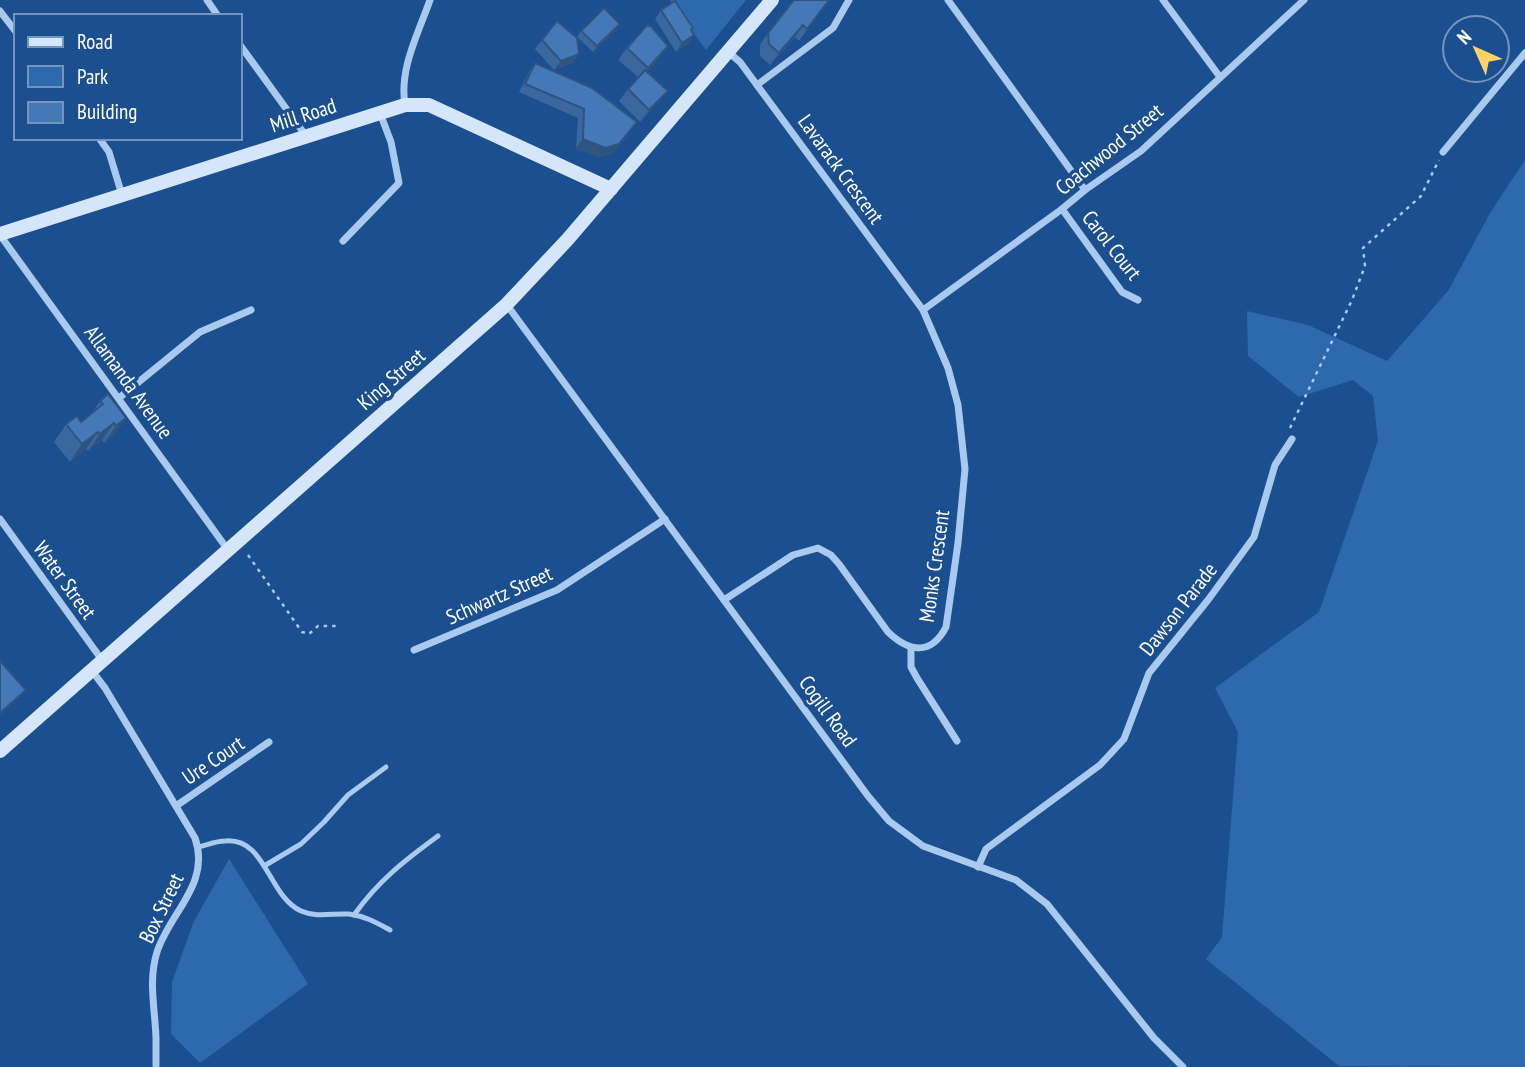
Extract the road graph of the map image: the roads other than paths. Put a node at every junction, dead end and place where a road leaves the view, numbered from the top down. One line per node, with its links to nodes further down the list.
1 (772, 0): 10 (main road, King Street)
2 (849, 0): 13 (street)
3 (948, 0): 20 (street)
4 (1163, 0): 12 (street)
5 (1304, 0): 12 (street, Coachwood Street)
6 (427, 1): 14 (street)
7 (0, 11): 8 (street)
8 (14, 29)
9 (242, 48): 16 (street)
10 (728, 52): 13 (street, Lavarack Crescent); 19 (main road, King Street)
11 (1525, 53): 18 (street)
12 (1220, 77): 20 (street, Coachwood Street)
13 (757, 85): 28 (street, Lavarack Crescent)
14 (405, 104): 15 (main road, Mill Road); 19 (main road, Mill Road)
15 (380, 113): 16 (main road, Mill Road); 24 (street)
16 (307, 137): 21 (main road, Mill Road)
17 (100, 140): 21 (street)
18 (1443, 152)
19 (611, 189): 26 (main road, King Street)
20 (1084, 190): 22 (street, Coachwood Street)
21 (122, 195): 23 (main road, Mill Road)
22 (1062, 209): 25 (street, Carol Court); 28 (street, Coachwood Street)
23 (0, 234): 29 (street, Allamanda Avenue)
24 (343, 241)
25 (1138, 300)
26 (506, 305): 32 (street, Cogill Road); 33 (main road, King Street)
27 (251, 310): 29 (street)
28 (923, 310): 35 (street, Monks Crescent)
29 (119, 398): 33 (street, Allamanda Avenue)
30 (1292, 439): 46 (street, Dawson Parade)
31 (0, 519): 37 (street, Water Street)
32 (665, 519): 34 (street, Cogill Road); 36 (street, Schwartz Street)
33 (228, 550): 37 (main road, King Street)
34 (724, 600): 35 (street, Monks Crescent); 46 (street, Cogill Road)
35 (911, 648): 38 (street)
36 (414, 650)
37 (97, 665): 40 (main road, King Street); 42 (street)
38 (957, 740)
39 (269, 742): 42 (street, Ure Court)
40 (0, 751)
41 (386, 767): 45 (lane)
42 (176, 806): 44 (street)
43 (438, 836): 47 (lane)
44 (198, 847): 45 (lane); 49 (street, Box Street)
45 (264, 866): 47 (lane)
46 (978, 867): 50 (street, Cogill Road)
47 (354, 915): 48 (lane)
48 (390, 930)
49 (156, 1065)
50 (1183, 1067)

